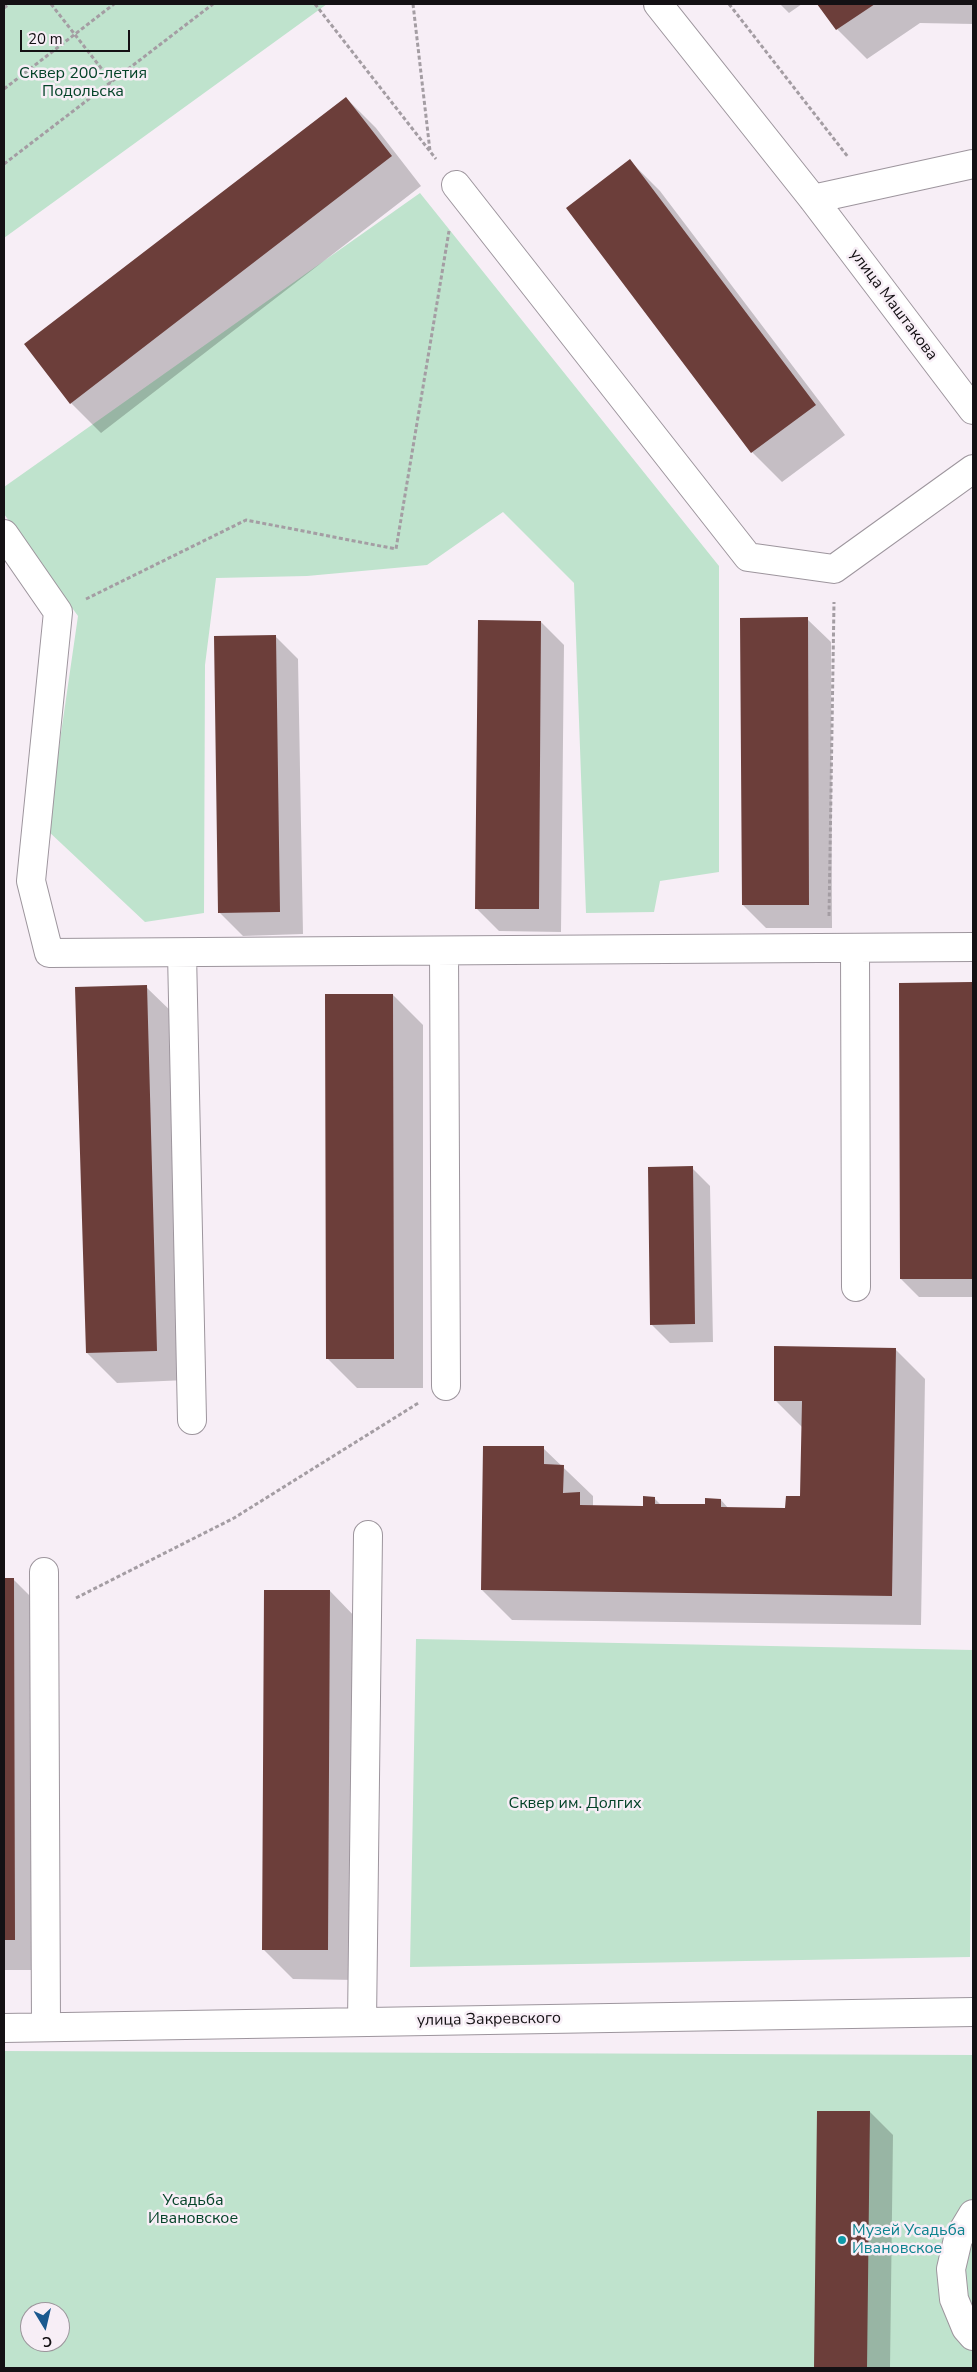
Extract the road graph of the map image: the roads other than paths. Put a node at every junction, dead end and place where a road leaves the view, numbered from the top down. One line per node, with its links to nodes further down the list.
1 (658, 4): 4 (street, улица Маштакова)
2 (973, 164): 4 (street)
3 (456, 186): 6 (street)
4 (813, 199): 5 (street, улица Маштакова)
5 (973, 410)
6 (973, 469)
7 (4, 534): 11 (street)
8 (973, 947): 9 (street)
9 (842, 948): 10 (street); 12 (street)
10 (444, 951): 11 (street); 13 (street)
11 (182, 953): 14 (street)
12 (856, 1287)
13 (446, 1386)
14 (192, 1420)
15 (368, 1535): 18 (street)
16 (44, 1572): 19 (street)
17 (973, 2012): 18 (street, улица Закревского)
18 (362, 2022): 19 (street, улица Закревского)
19 (46, 2027): 20 (street, улица Закревского)
20 (4, 2028)
21 (973, 2214): 22 (street)
22 (973, 2336)

